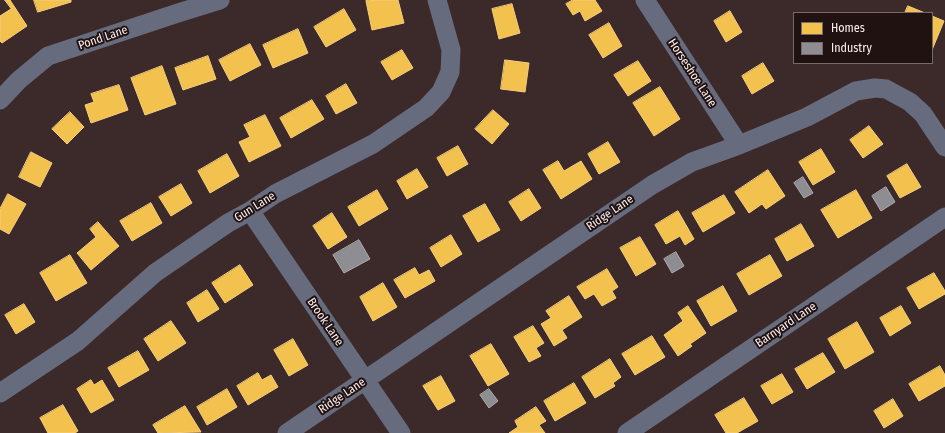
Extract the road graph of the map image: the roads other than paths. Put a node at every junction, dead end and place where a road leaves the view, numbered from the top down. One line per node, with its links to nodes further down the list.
1 (220, 0): 4 (street, Pond Lane)
2 (437, 0): 8 (street, Gun Lane)
3 (645, 0): 6 (street, Horseshoe Lane)
4 (176, 6): 5 (street, Pond Lane)
5 (0, 100)
6 (739, 145): 7 (street, Ridge Lane); 10 (street, Ridge Lane)
7 (945, 147)
8 (250, 210): 10 (street, Brook Lane); 11 (street, Gun Lane)
9 (945, 217): 14 (street, Barnyard Lane)
10 (365, 380): 12 (street, Ridge Lane); 13 (street, Brook Lane)
11 (0, 393)
12 (287, 433)
13 (400, 433)
14 (627, 433)

